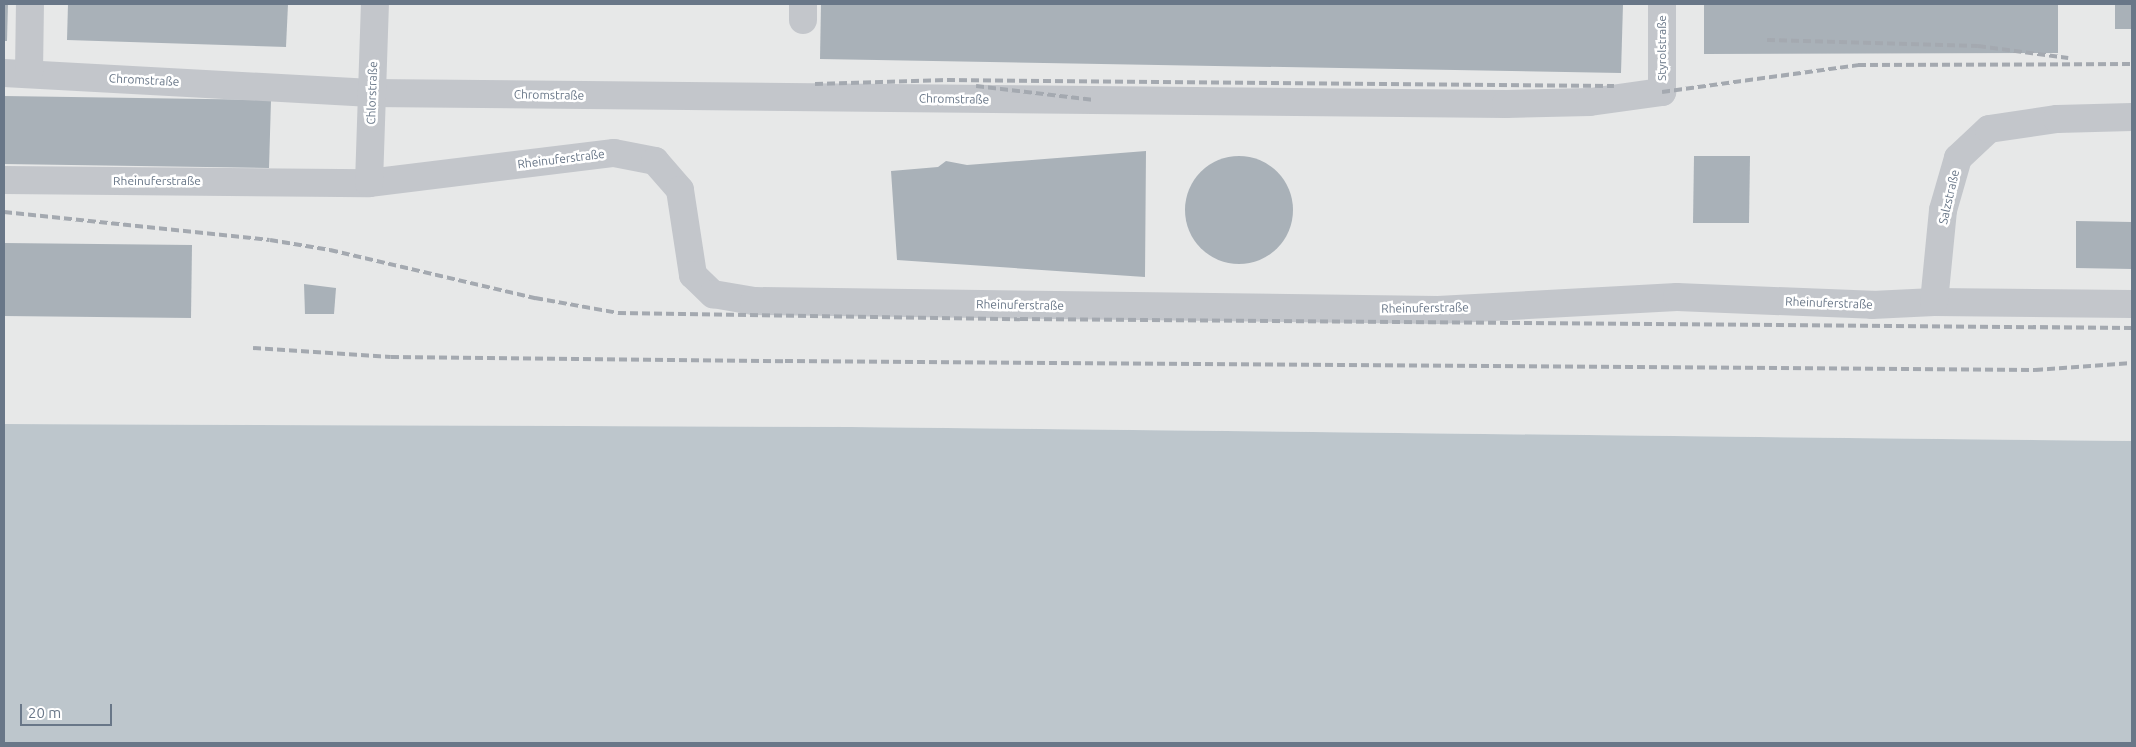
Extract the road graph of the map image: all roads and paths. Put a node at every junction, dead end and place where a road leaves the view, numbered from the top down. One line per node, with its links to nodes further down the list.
1 (30, 4): 4 (street)
2 (375, 4): 6 (street, Chlorstraße)
3 (1662, 4): 5 (street, Styrolstraße)
4 (16, 73): 6 (street, Chromstraße)
5 (1662, 92): 6 (street, Chromstraße)
6 (371, 93): 9 (street, Chlorstraße)
7 (2132, 117): 10 (street, Salzstraße)
8 (4, 180): 9 (street, Rheinuferstraße)
9 (369, 183): 10 (street, Rheinuferstraße)
10 (1934, 302): 11 (street, Rheinuferstraße)
11 (2132, 304)

